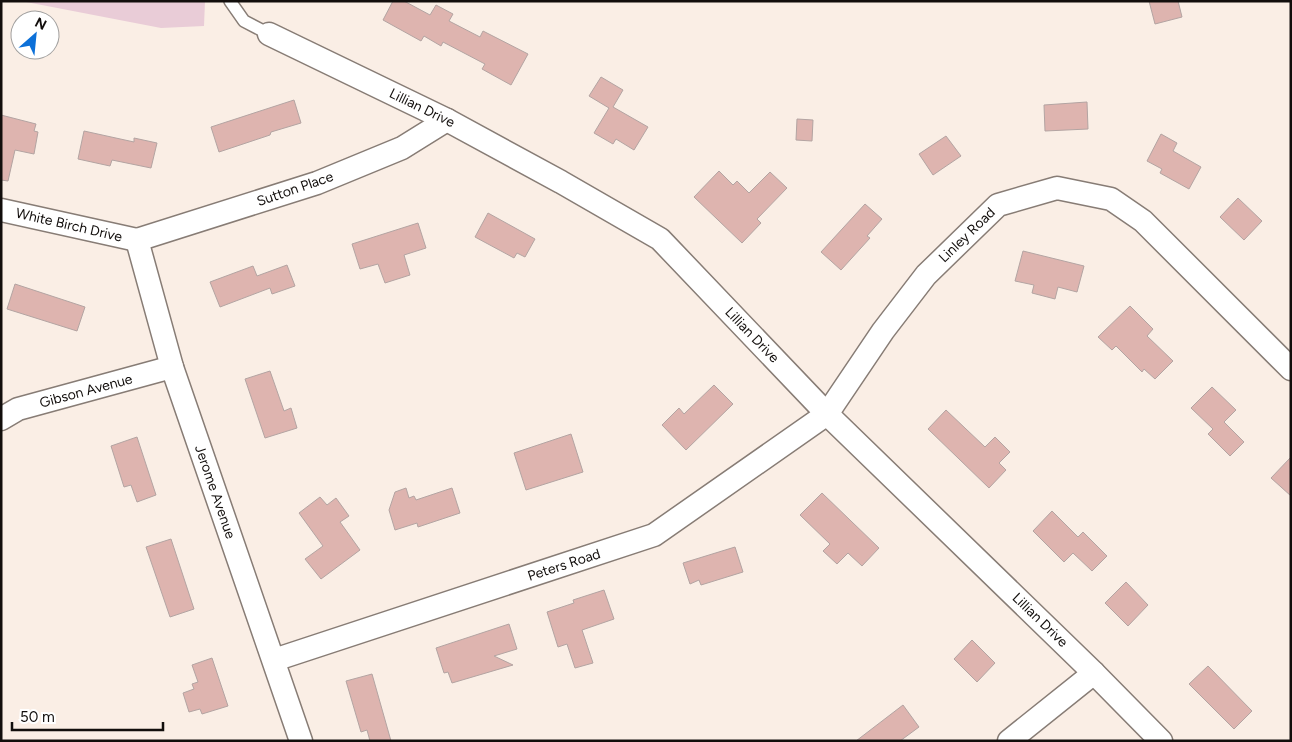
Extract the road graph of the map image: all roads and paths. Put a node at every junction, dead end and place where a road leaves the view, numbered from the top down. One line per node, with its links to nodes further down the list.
1 (230, 1): 2 (lane)
2 (268, 34): 3 (street, Lillian Drive)
3 (447, 120): 5 (street, Sutton Place); 8 (street, Lillian Drive)
4 (1, 210): 5 (street, White Birch Drive)
5 (137, 240): 6 (street, Jerome Avenue)
6 (172, 367): 9 (street, Gibson Avenue); 10 (street, Jerome Avenue)
7 (1291, 369): 8 (street, Linley Road)
8 (827, 414): 10 (street, Peters Road); 11 (street, Lillian Drive)
9 (1, 419)
10 (274, 660): 12 (street, Jerome Avenue)
11 (1094, 673): 13 (street); 14 (street, Lillian Drive)
12 (301, 741)
13 (1009, 741)
14 (1161, 741)

